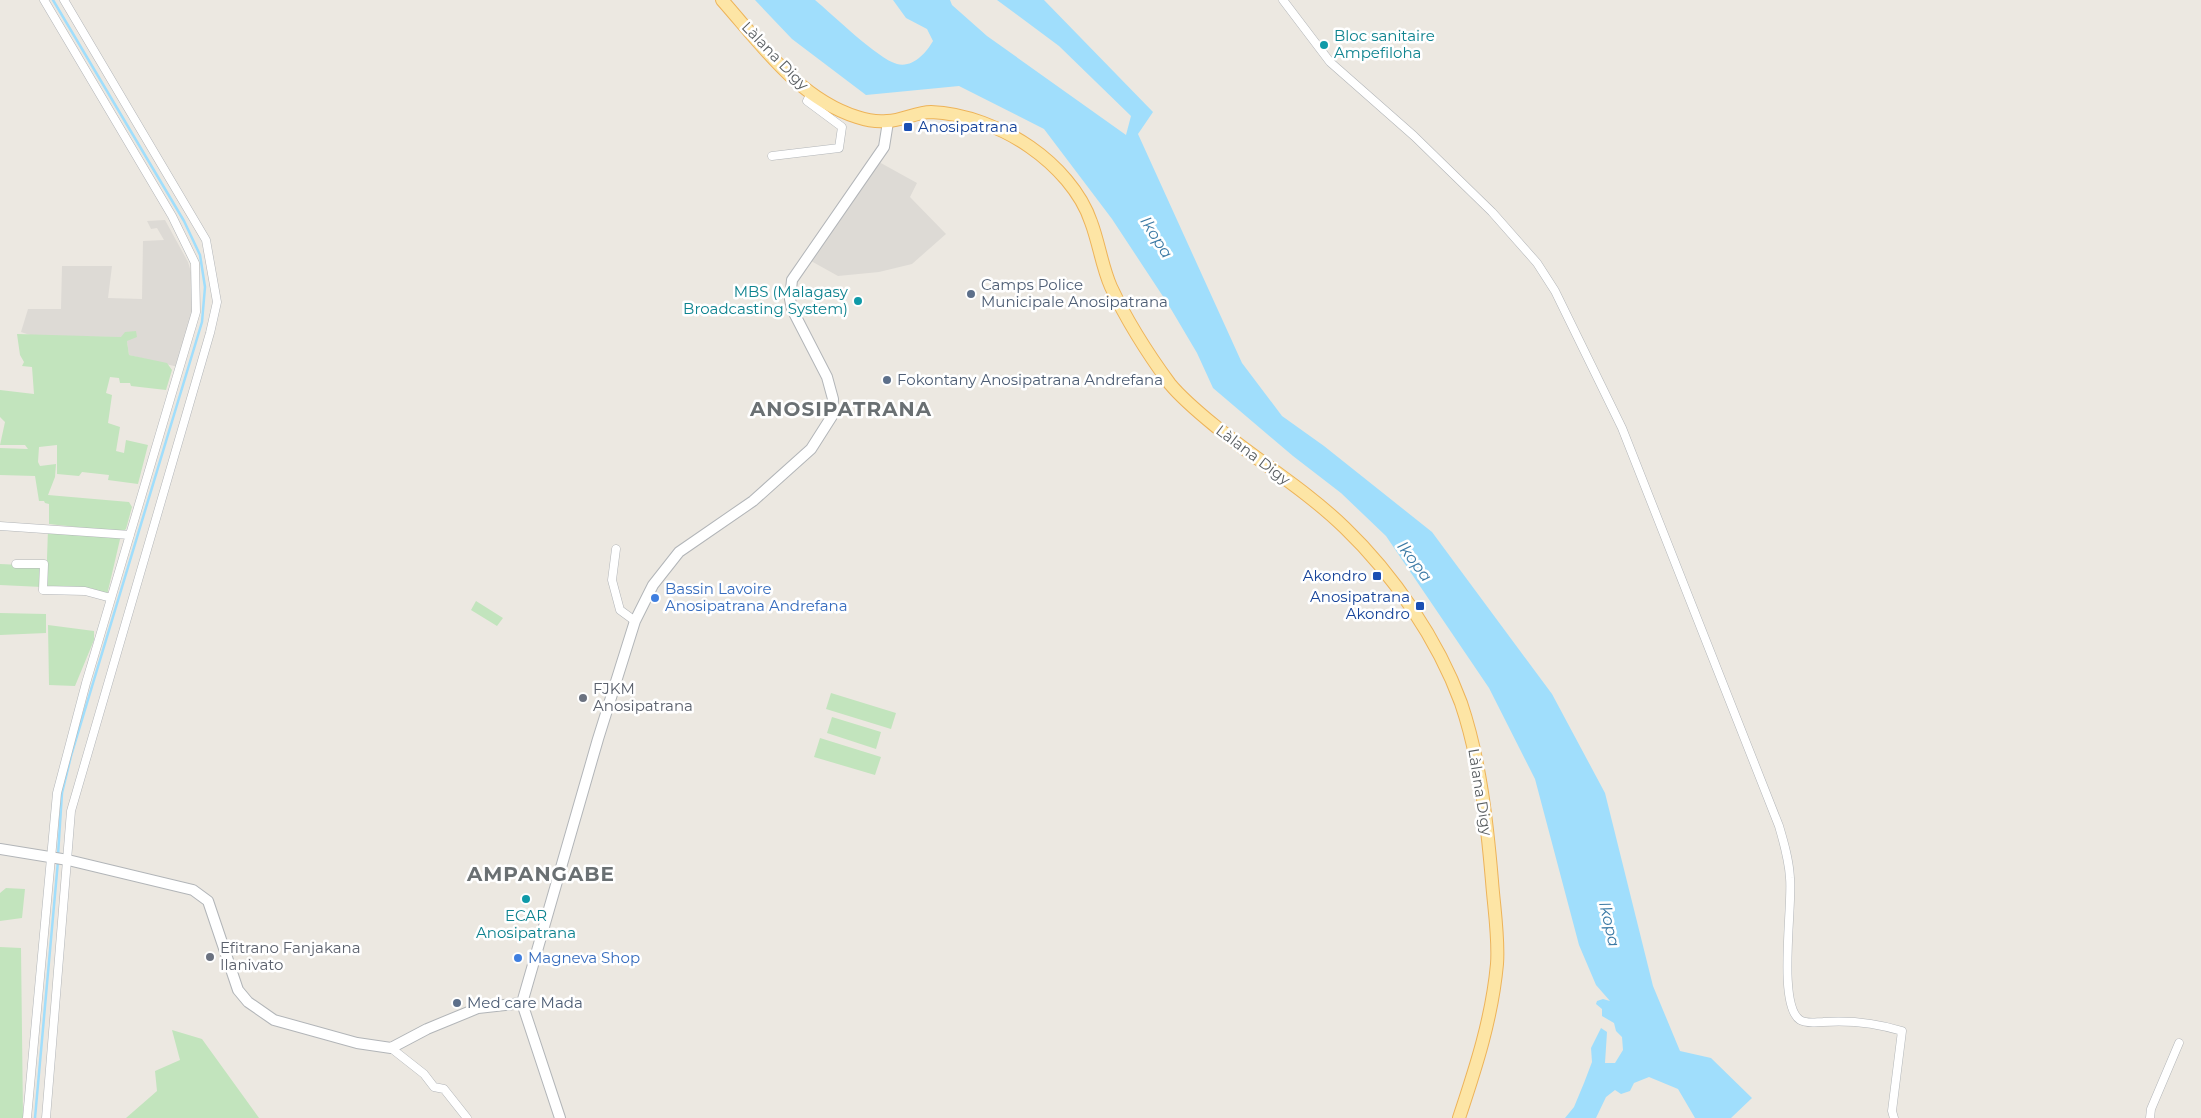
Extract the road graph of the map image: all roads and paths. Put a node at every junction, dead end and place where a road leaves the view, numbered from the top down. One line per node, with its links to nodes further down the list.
1 (44, 0): 9 (street)
2 (64, 0): 16 (street)
3 (722, 0): 5 (main road, Làlana Digy)
4 (1284, 0): 25 (street)
5 (811, 93): 6 (main road, Làlana Digy); 7 (street)
6 (888, 122): 13 (street); 24 (main road, Làlana Digy)
7 (772, 156)
8 (0, 526): 9 (street)
9 (130, 535): 12 (street)
10 (616, 550): 13 (street)
11 (16, 564): 12 (street)
12 (111, 598): 15 (street)
13 (635, 621): 17 (street)
14 (0, 849): 15 (street)
15 (51, 857): 16 (street); 20 (street)
16 (68, 860): 19 (street); 21 (street)
17 (522, 1003): 19 (street); 23 (street)
18 (2178, 1043): 26 (street)
19 (391, 1048): 22 (street)
20 (27, 1118)
21 (46, 1118)
22 (467, 1118)
23 (560, 1118)
24 (1459, 1118)
25 (1894, 1118)
26 (2150, 1118)

